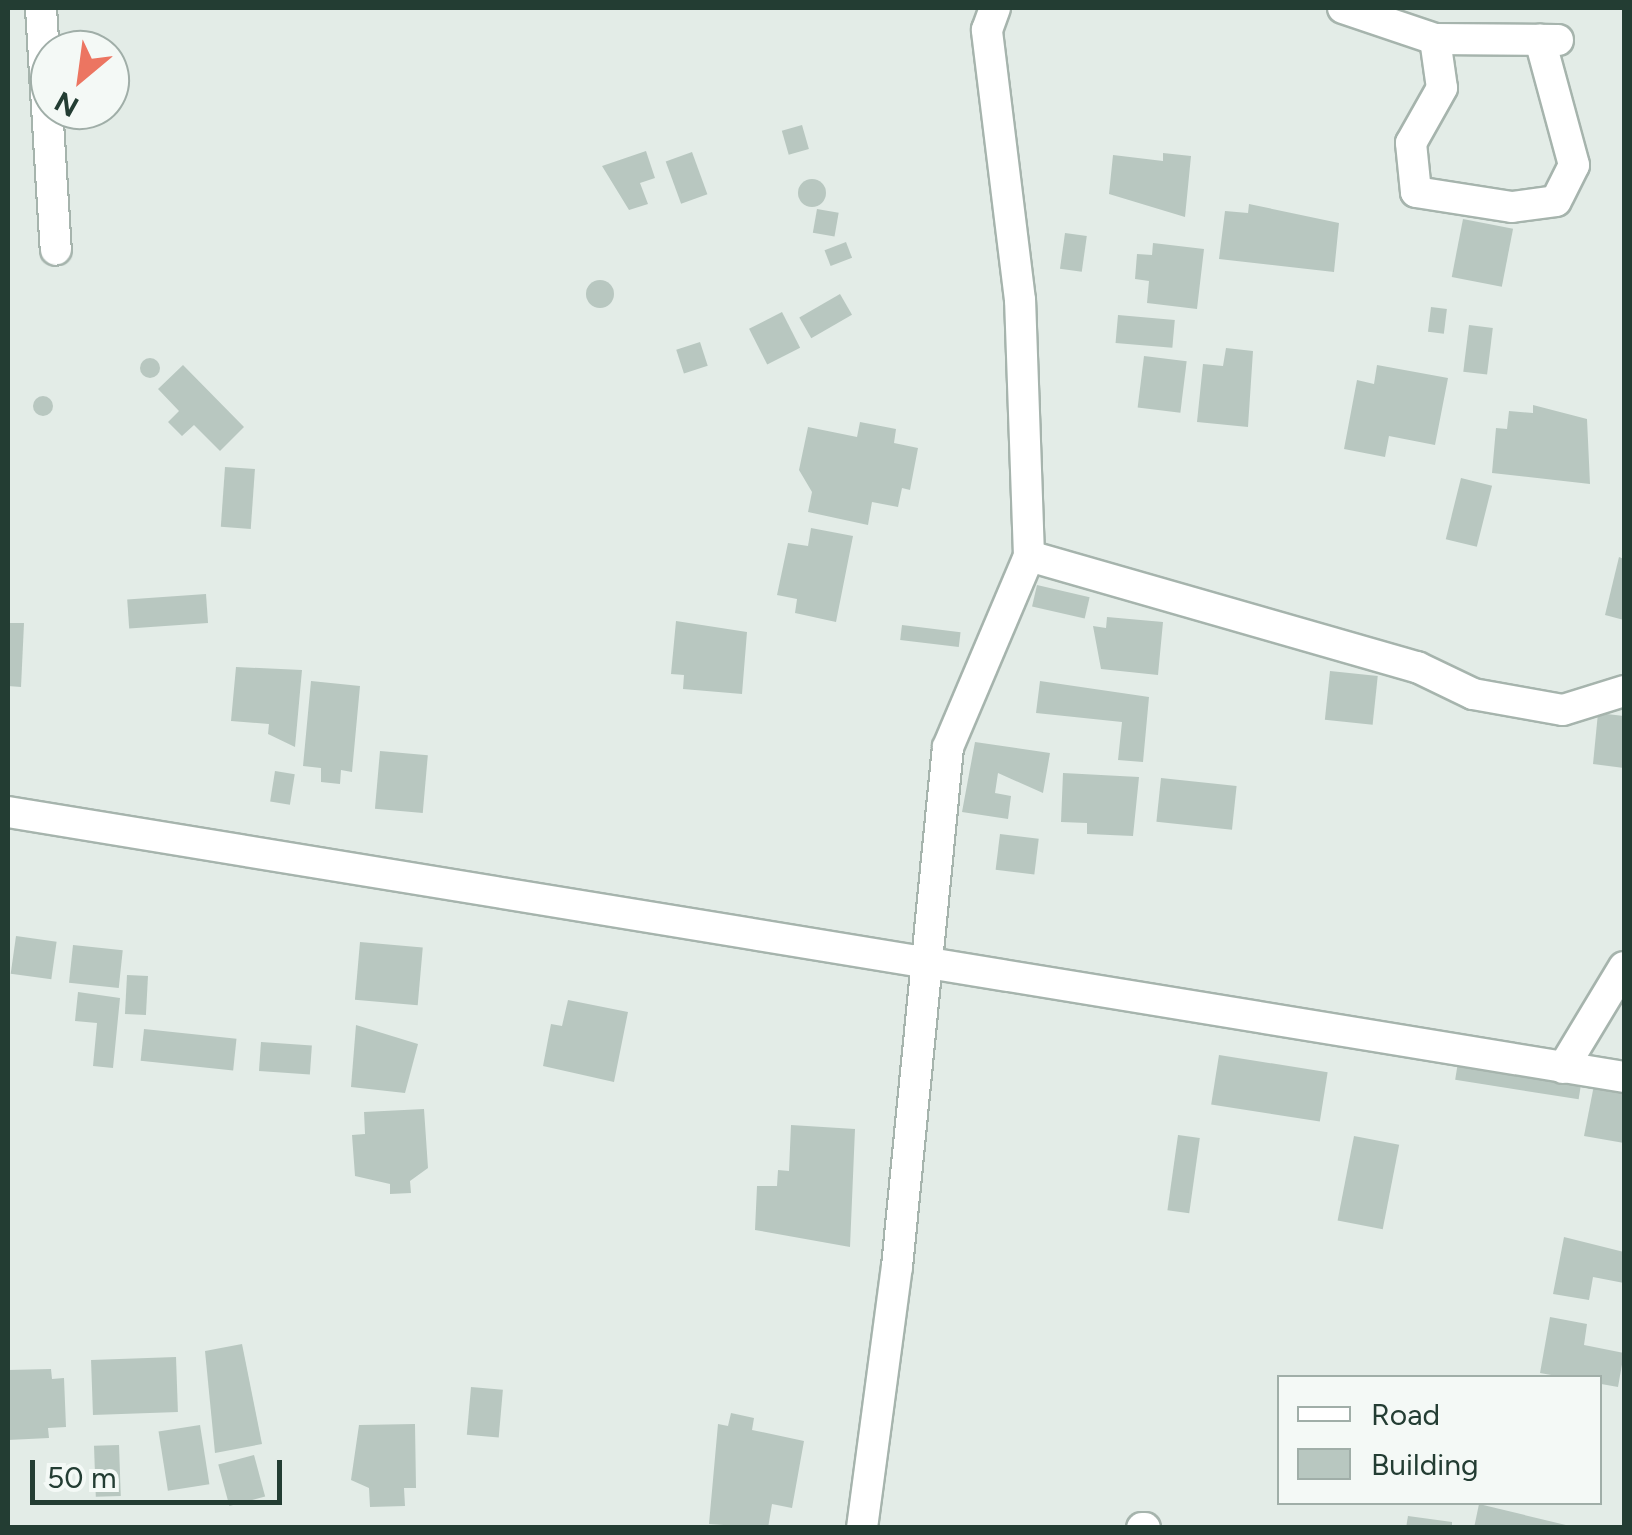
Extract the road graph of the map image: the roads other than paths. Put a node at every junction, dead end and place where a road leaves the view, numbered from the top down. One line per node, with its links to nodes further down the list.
1 (41, 8): 5 (street)
2 (995, 8): 6 (street)
3 (1343, 8): 4 (street)
4 (1435, 38): 4 (street)
5 (56, 250)
6 (1029, 556): 7 (street); 9 (street)
7 (1624, 691)
8 (8, 812): 9 (street)
9 (921, 962): 11 (street); 13 (street)
10 (1624, 966): 11 (street)
11 (1564, 1068): 12 (street)
12 (1624, 1077)
13 (862, 1528)

